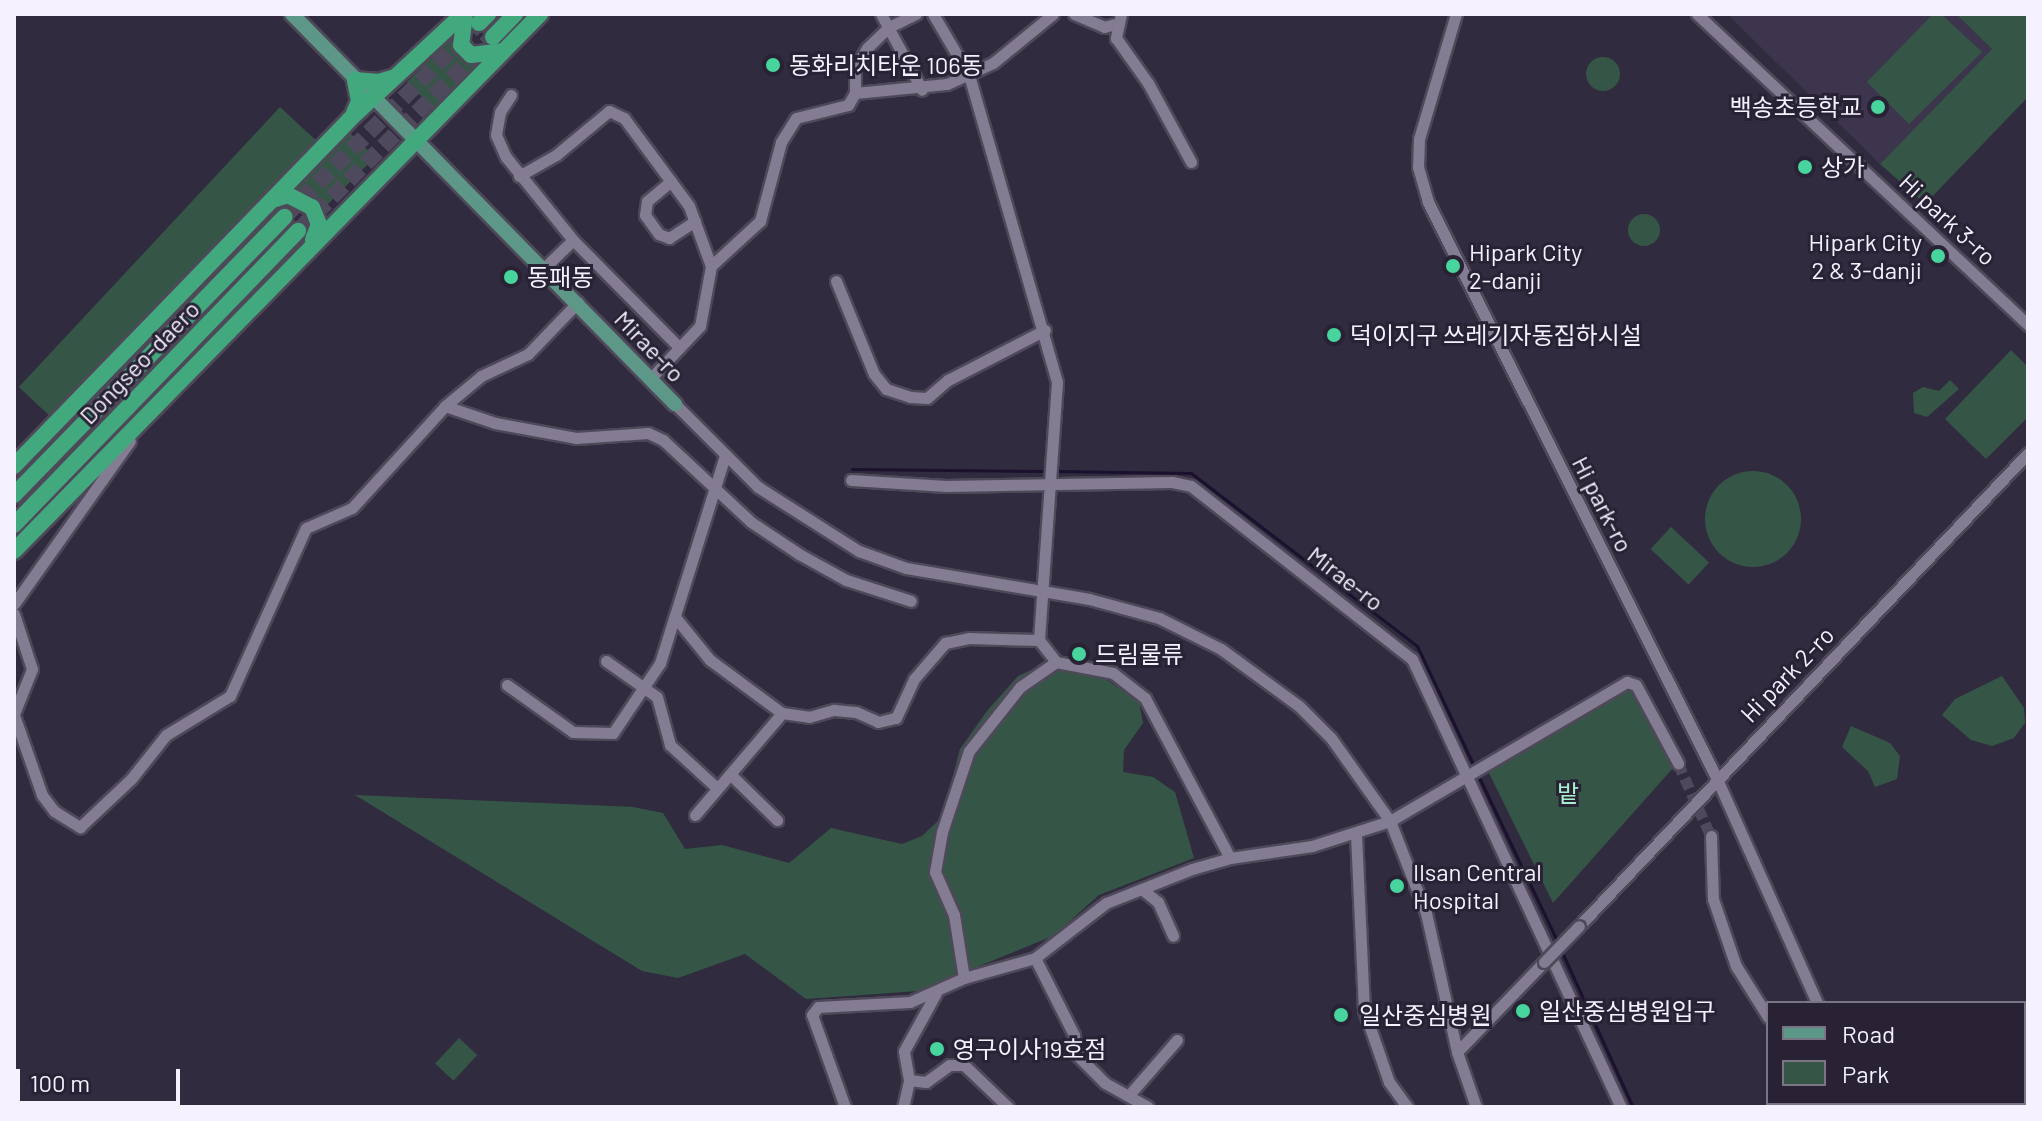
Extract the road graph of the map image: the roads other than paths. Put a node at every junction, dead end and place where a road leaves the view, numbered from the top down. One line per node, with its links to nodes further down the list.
1 (292, 14): 18 (main road, Mirae-ro)
2 (515, 14): 14 (highway)
3 (540, 14): 15 (highway)
4 (881, 14): 13 (street)
5 (916, 14): 13 (street)
6 (933, 14): 17 (street)
7 (1053, 14): 17 (street)
8 (1074, 14): 12 (street)
9 (1456, 14): 69 (street, Hi park-ro)
10 (1697, 14): 38 (street, Hi park 3-ro)
11 (474, 16): 15 (highway); 16 (highway)
12 (1118, 19): 25 (street)
13 (889, 27): 19 (street); 20 (street)
14 (493, 37)
15 (505, 50): 24 (highway)
16 (400, 72): 18 (highway); 22 (highway)
17 (969, 75): 19 (street); 39 (street)
18 (355, 80): 22 (main road, Mirae-ro); 23 (highway)
19 (922, 90): 20 (street)
20 (855, 93): 34 (street)
21 (511, 95): 26 (street)
22 (373, 97): 23 (highway); 24 (main road, Mirae-ro)
23 (349, 120): 28 (highway)
24 (415, 139): 33 (highway); 35 (main road, Mirae-ro)
25 (1191, 162)
26 (519, 176): 27 (street); 32 (street)
27 (671, 181): 30 (street); 30 (street)
28 (268, 202): 33 (highway); 47 (highway)
29 (284, 217): 51 (highway, Dongseo-daero)
30 (695, 221): 34 (street)
31 (298, 231): 52 (highway, Dongseo-daero)
32 (573, 240): 35 (street); 40 (street)
33 (312, 245): 44 (highway)
34 (711, 266): 40 (street)
35 (544, 268): 37 (main road, Mirae-ro)
36 (836, 281): 39 (street)
37 (578, 302): 41 (main road, Mirae-ro); 43 (street)
38 (2028, 325)
39 (1045, 330): 49 (street)
40 (679, 347): 41 (street)
41 (650, 379): 42 (main road, Mirae-ro)
42 (675, 404): 46 (street, Mirae-ro)
43 (445, 406): 50 (street); 65 (street)
44 (148, 415): 53 (highway); 56 (street)
45 (2028, 453): 69 (street, Hi park 2-ro)
46 (725, 456): 50 (street); 54 (street, Mirae-ro)
47 (14, 466)
48 (851, 480): 49 (street, Mirae-ro)
49 (1051, 482): 54 (street); 67 (street, Mirae-ro)
50 (716, 491): 55 (street); 58 (street)
51 (14, 495)
52 (14, 525)
53 (14, 551)
54 (1044, 593): 59 (street); 73 (street, Mirae-ro)
55 (911, 601)
56 (14, 604)
57 (14, 614): 65 (street)
58 (675, 617): 63 (street); 64 (street)
59 (1039, 640): 61 (street); 64 (street)
60 (606, 661): 63 (street)
61 (1056, 662): 76 (street); 80 (street)
62 (507, 685): 63 (street)
63 (645, 686): 70 (street)
64 (782, 713): 68 (street)
65 (14, 715)
66 (1678, 763): 67 (street)
67 (1469, 772): 73 (street); 94 (street, Mirae-ro)
68 (730, 774): 70 (street); 72 (street)
69 (1717, 779): 82 (street, Hi park-ro); 85 (street, Hi park 2-ro, bridge)
70 (717, 788): 71 (street)
71 (695, 815)
72 (777, 820)
73 (1390, 821): 74 (street); 85 (street, Mirae-ro)
74 (1356, 834): 76 (street); 92 (street)
75 (1711, 836): 83 (street)
76 (1230, 858): 77 (street)
77 (1143, 890): 78 (street); 79 (street)
78 (1173, 936)
79 (1035, 958): 80 (street); 87 (street)
80 (964, 978): 81 (street)
81 (936, 993): 86 (street); 88 (street)
82 (1816, 1001)
83 (1766, 1014)
84 (1177, 1040): 87 (street)
85 (1457, 1052): 93 (street, Mirae-ro)
86 (909, 1080): 89 (street); 90 (street)
87 (1129, 1095): 91 (street)
88 (845, 1107)
89 (903, 1107)
90 (1008, 1107)
91 (1148, 1107)
92 (1407, 1107)
93 (1476, 1107)
94 (1621, 1107)

